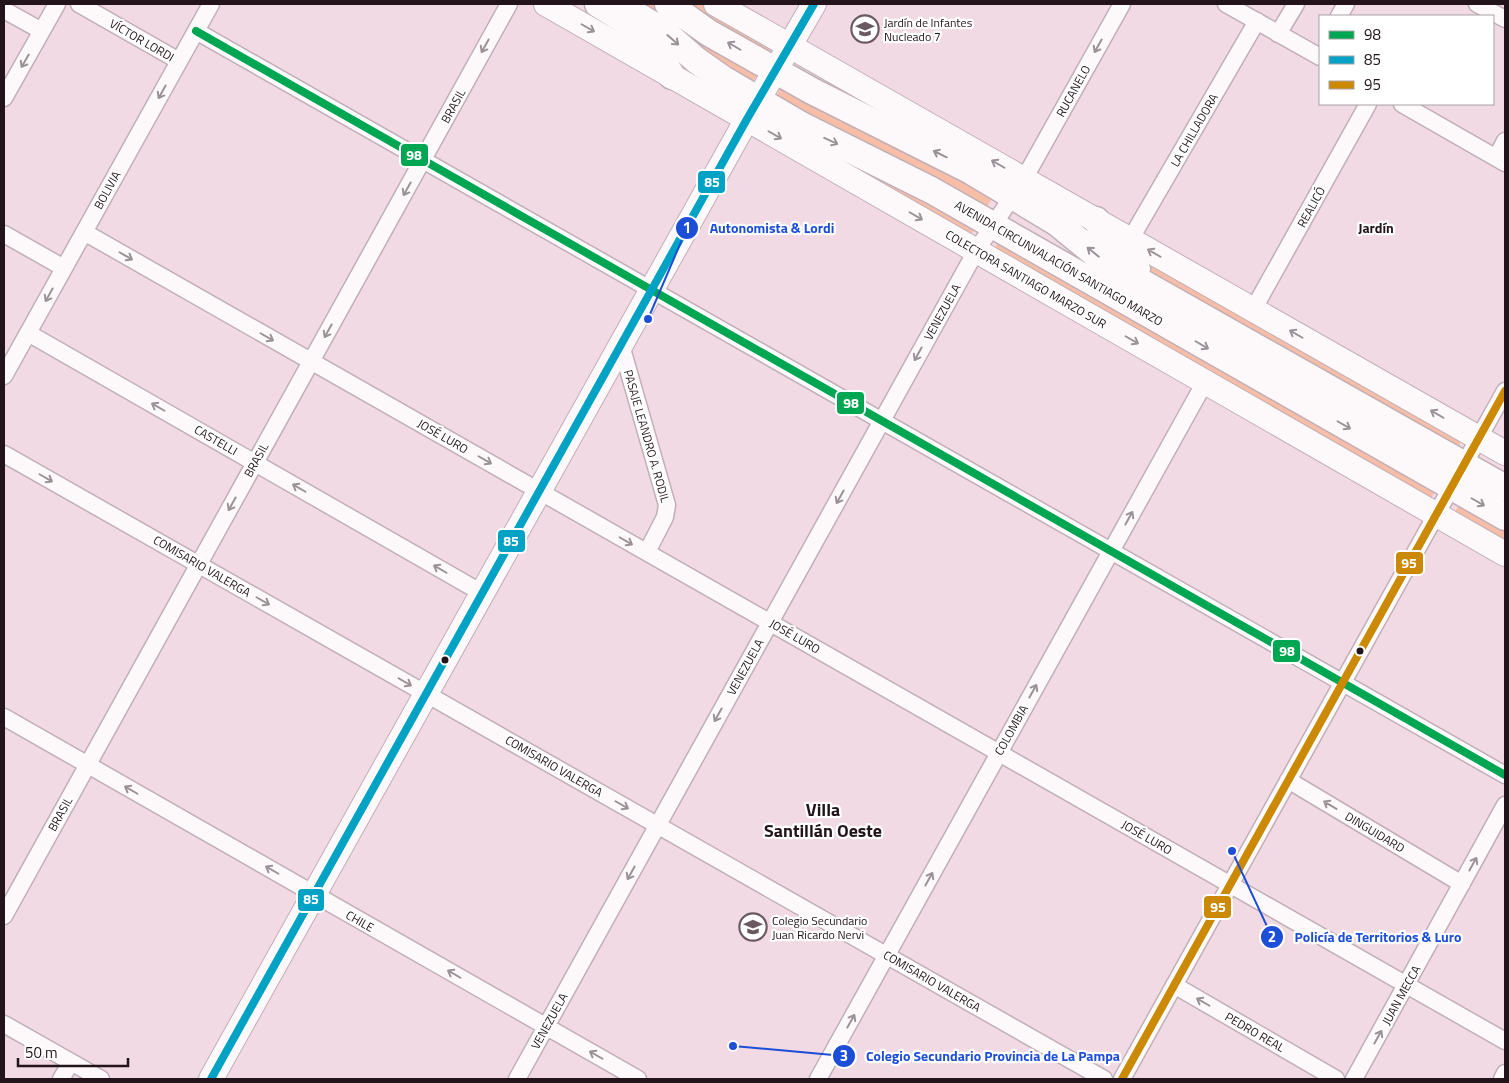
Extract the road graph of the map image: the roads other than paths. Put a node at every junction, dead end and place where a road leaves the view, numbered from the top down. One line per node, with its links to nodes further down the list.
1 (58, 4): 20 (street)
2 (79, 4): 25 (street, VÍCTOR LORDI)
3 (211, 4): 21 (street, BOLIVIA)
4 (509, 4): 33 (street, BRASIL, one-way to 33)
5 (546, 4): 27 (street, COLECTORA SANTIAGO MARZO SUR, one-way to 27)
6 (598, 4): 27 (main road)
7 (618, 4): 31 (main road, AVENIDA CIRCUNVALACIÓN SANTIAGO MARZO, one-way to 31)
8 (668, 4): 26 (main road, AVENIDA CIRCUNVALACIÓN SANTIAGO MARZO, one-way to 8)
9 (716, 4): 23 (street)
10 (814, 4): 23 (street)
11 (1122, 4): 35 (street, RUCANELO, one-way to 35)
12 (1226, 4): 19 (street)
13 (1296, 4): 22 (street)
14 (1346, 4): 17 (street)
15 (1477, 4): 18 (street)
16 (4, 10): 20 (street)
17 (1340, 15)
18 (1505, 19)
19 (1257, 21): 22 (street); 40 (street, LA CHILLADORA)
20 (42, 31): 28 (street, one-way to 28)
21 (196, 31): 25 (street, BOLIVIA); 33 (street)
22 (1278, 34): 24 (street)
23 (790, 46): 26 (street); 35 (street, one-way to 23)
24 (1319, 54)
25 (179, 61): 38 (street, BOLIVIA, one-way to 38)
26 (776, 70): 31 (street); 35 (main road, AVENIDA CIRCUNVALACIÓN SANTIAGO MARZO, one-way to 26)
27 (672, 76): 31 (street, COLECTORA SANTIAGO MARZO SUR)
28 (4, 98)
29 (1367, 105): 44 (street, REALICÓ)
30 (1404, 105): 34 (street)
31 (753, 110): 37 (main road, AVENIDA CIRCUNVALACIÓN SANTIAGO MARZO, one-way to 37); 41 (street, COLECTORA SANTIAGO MARZO SUR, one-way to 41); 43 (street)
32 (1505, 141): 34 (street)
33 (423, 160): 43 (street); 48 (street, BRASIL, one-way to 48)
34 (1501, 160)
35 (1018, 187): 36 (street); 37 (street, VENEZUELA); 45 (main road, AVENIDA CIRCUNVALACIÓN SANTIAGO MARZO, one-way to 35)
36 (1096, 220): 40 (street); 45 (main road)
37 (992, 226): 41 (street, VENEZUELA); 57 (main road, AVENIDA CIRCUNVALACIÓN SANTIAGO MARZO, one-way to 57)
38 (84, 232): 42 (street, BOLIVIA); 48 (street, JOSÉ LURO, one-way to 48)
39 (4, 234): 42 (street)
40 (1130, 240): 44 (street, one-way to 40)
41 (976, 250): 50 (street, COLECTORA SANTIAGO MARZO SUR, one-way to 50); 52 (street, VENEZUELA, one-way to 52)
42 (64, 268): 46 (street, BOLIVIA, one-way to 46)
43 (652, 290): 47 (street); 52 (street)
44 (1253, 310): 53 (street, one-way to 44)
45 (1210, 321): 57 (main road, AVENIDA CIRCUNVALACIÓN SANTIAGO MARZO)
46 (28, 332): 49 (street, BOLIVIA); 56 (street, CASTELLI, one-way to 46)
47 (621, 345): 59 (street); 63 (street, PASAJE LEANDRO A. RODIL)
48 (311, 361): 56 (street, BRASIL); 59 (street, JOSÉ LURO, one-way to 59)
49 (4, 376)
50 (1204, 382): 60 (street, COLECTORA SANTIAGO MARZO SUR); 62 (street, COLOMBIA, one-way to 50)
51 (1505, 391): 53 (street)
52 (882, 421): 62 (street); 67 (street, VENEZUELA, one-way to 67)
53 (1479, 438): 54 (street); 57 (street)
54 (1505, 453)
55 (4, 454): 65 (street, COMISARIO VALERGA, one-way to 65)
56 (255, 463): 65 (street, BRASIL, one-way to 65); 66 (street, CASTELLI, one-way to 56)
57 (1458, 476): 58 (main road, AVENIDA CIRCUNVALACIÓN SANTIAGO MARZO); 60 (street); 61 (main road, AVENIDA CIRCUNVALACIÓN SANTIAGO MARZO, one-way to 61)
58 (1505, 488)
59 (539, 491): 63 (street, JOSÉ LURO, one-way to 63); 66 (street)
60 (1436, 514): 64 (street, COLECTORA SANTIAGO MARZO SUR); 68 (street)
61 (1505, 517)
62 (1111, 551): 68 (street); 71 (street, COLOMBIA, one-way to 62)
63 (647, 552): 67 (street, JOSÉ LURO)
64 (1505, 554)
65 (199, 564): 69 (street, COMISARIO VALERGA, one-way to 69); 72 (street, BRASIL)
66 (482, 593): 69 (street)
67 (770, 622): 71 (street, JOSÉ LURO); 76 (street, VENEZUELA, one-way to 76)
68 (1342, 682): 73 (street); 74 (street)
69 (426, 694): 76 (street, COMISARIO VALERGA, one-way to 76); 79 (street)
70 (4, 717): 72 (street, CHILE)
71 (999, 753): 77 (street, JOSÉ LURO); 81 (street, COLOMBIA, one-way to 71)
72 (88, 765): 79 (street, CHILE, one-way to 72); 80 (street, BRASIL)
73 (1505, 775)
74 (1288, 780): 77 (street); 78 (street, DINGUIDARD, one-way to 74)
75 (1505, 805): 78 (street, JUAN MECCA, one-way to 75)
76 (657, 825): 81 (street, COMISARIO VALERGA); 85 (street, VENEZUELA, one-way to 85)
77 (1230, 884): 82 (street, JOSÉ LURO); 83 (street)
78 (1462, 884): 82 (street, JUAN MECCA)
79 (314, 894): 85 (street, CHILE, one-way to 79); 91 (street)
80 (4, 916)
81 (887, 956): 94 (street, COLOMBIA, one-way to 81); 95 (street, COMISARIO VALERGA)
82 (1406, 984): 86 (street, JOSÉ LURO); 98 (street, JUAN MECCA, one-way to 82)
83 (1174, 985): 96 (street); 97 (street, PEDRO REAL, one-way to 83)
84 (4, 1024): 87 (street)
85 (546, 1027): 92 (street, VENEZUELA); 93 (street, CHILE, one-way to 85)
86 (1505, 1041)
87 (71, 1062): 89 (street); 90 (street)
88 (1505, 1073): 99 (street)
89 (61, 1079)
90 (101, 1079)
91 (211, 1079)
92 (517, 1079)
93 (638, 1079)
94 (818, 1079)
95 (1104, 1079)
96 (1122, 1079)
97 (1336, 1079)
98 (1354, 1079)
99 (1502, 1079)

